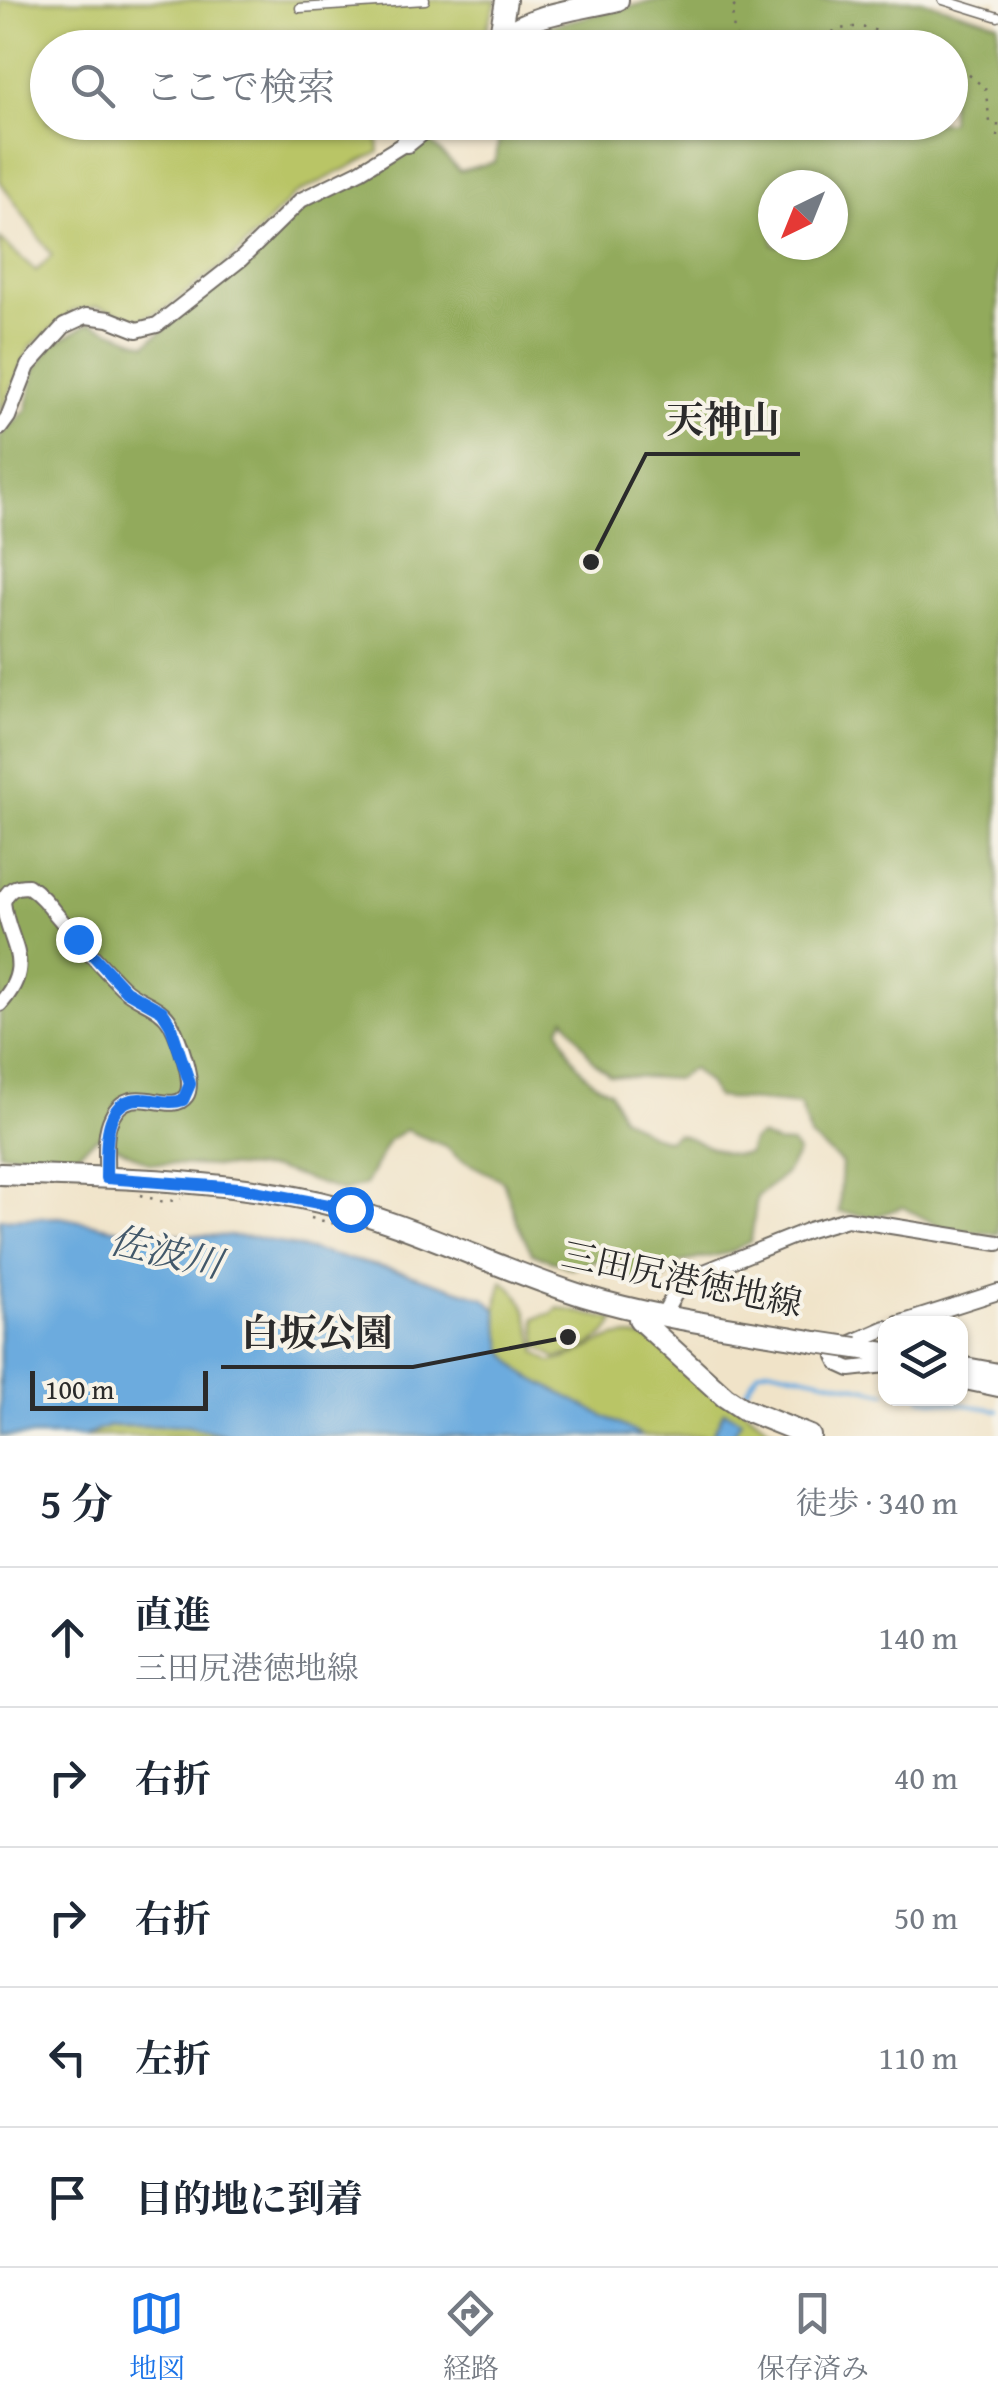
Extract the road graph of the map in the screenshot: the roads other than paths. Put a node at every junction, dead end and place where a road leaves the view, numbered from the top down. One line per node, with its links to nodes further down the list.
1 (425, 0): 6 (lane)
2 (506, 0): 9 (main road)
3 (525, 0): 7 (main road)
4 (618, 0): 7 (main road)
5 (943, 0): 8 (lane)
6 (300, 8)
7 (557, 14): 10 (main road)
8 (998, 17)
9 (501, 30)
10 (512, 30)
11 (410, 140): 12 (main road)
12 (407, 142): 13 (street)
13 (0, 428)
14 (0, 1004): 16 (street)
15 (0, 1174): 16 (main road, 三田尻港徳地線)
16 (106, 1178): 19 (main road, 三田尻港徳地線)
17 (998, 1243): 20 (street)
18 (998, 1292): 21 (street)
19 (637, 1314): 20 (main road, 三田尻港徳地線); 29 (main road)
20 (662, 1315): 23 (main road, 三田尻港徳地線, bridge)
21 (923, 1316)
22 (878, 1331): 24 (street)
23 (878, 1352)
24 (878, 1366)
25 (968, 1368): 26 (main road)
26 (998, 1374)
27 (968, 1383): 28 (street)
28 (998, 1389)
29 (810, 1436)

